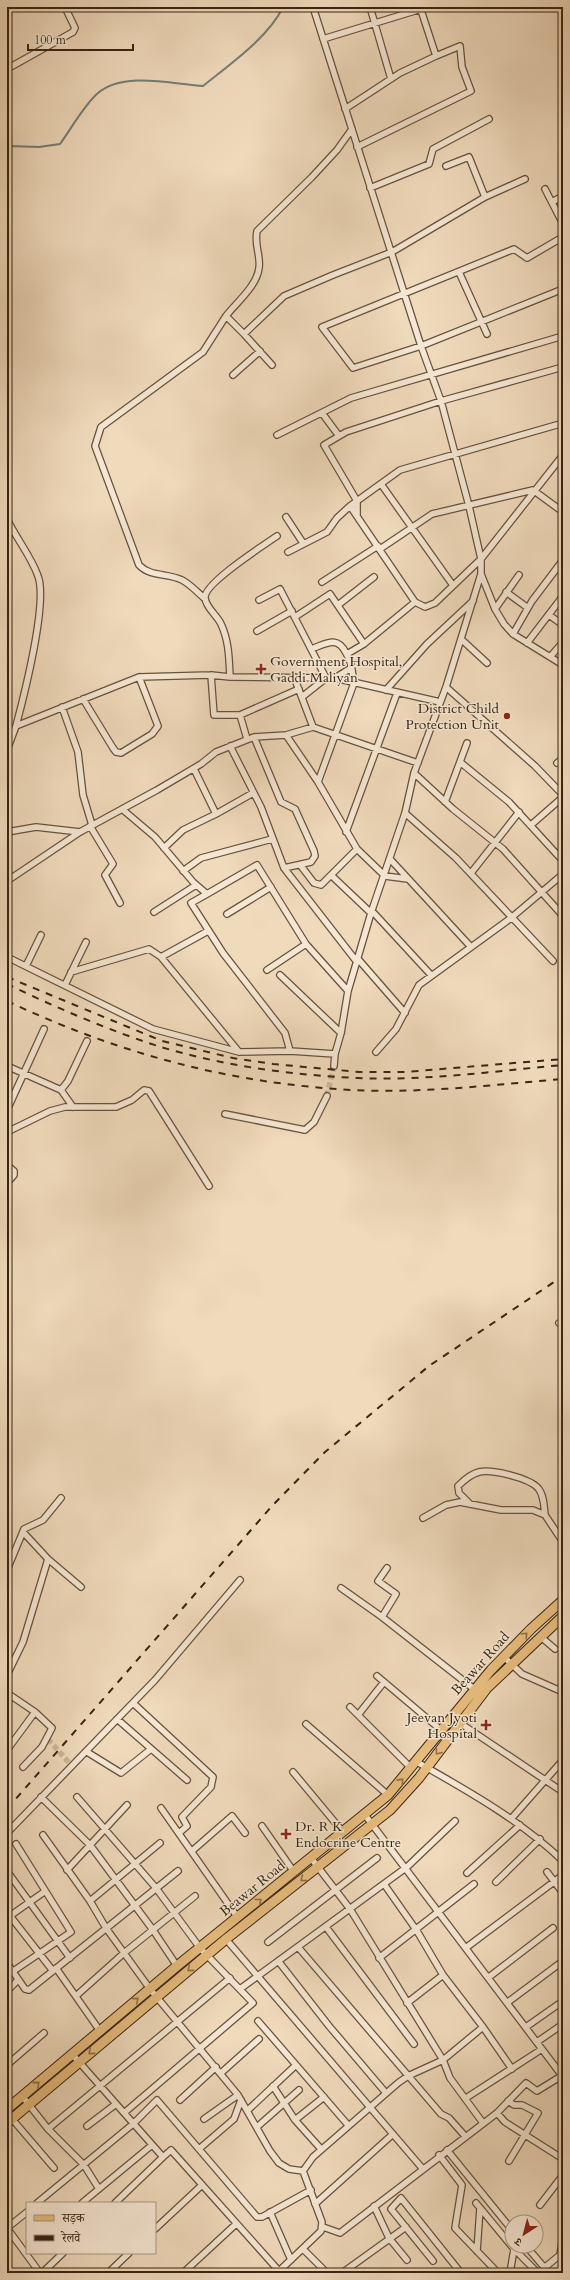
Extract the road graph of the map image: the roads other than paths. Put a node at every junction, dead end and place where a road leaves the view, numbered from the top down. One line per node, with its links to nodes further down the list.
1 (65, 7): 8 (street)
2 (313, 7): 6 (street)
3 (370, 7): 5 (street)
4 (421, 8): 5 (street); 7 (street)
5 (374, 24): 6 (street); 9 (street)
6 (323, 38): 10 (street)
7 (436, 56): 9 (street); 13 (street)
8 (7, 69)
9 (391, 79): 10 (street)
10 (346, 109): 12 (street)
11 (489, 119): 16 (street)
12 (352, 129): 13 (street); 27 (street)
13 (357, 146): 16 (street)
14 (446, 166): 19 (street)
15 (525, 179): 19 (street)
16 (370, 188): 23 (street)
17 (545, 189): 20 (street)
18 (563, 196): 20 (street)
19 (485, 198): 23 (street)
20 (552, 202): 21 (street)
21 (563, 224)
22 (563, 238): 24 (street)
23 (392, 252): 26 (street); 29 (street)
24 (459, 272): 26 (street); 28 (street)
25 (563, 289): 28 (street)
26 (404, 295): 32 (street); 32 (street)
27 (226, 316): 29 (street); 68 (street)
28 (480, 322): 30 (street); 32 (street)
29 (244, 334): 33 (street)
30 (487, 334)
31 (563, 336): 37 (street)
32 (421, 346): 37 (street)
33 (260, 352): 34 (street); 36 (street)
34 (272, 365)
35 (563, 367): 38 (street)
36 (233, 375)
37 (431, 375): 38 (street); 39 (street)
38 (441, 401): 42 (street); 43 (street)
39 (322, 412): 41 (street); 42 (street)
40 (560, 424): 43 (street)
41 (277, 435)
42 (339, 436): 47 (street)
43 (455, 455): 45 (street); 49 (street)
44 (563, 455): 46 (street)
45 (380, 484): 47 (street); 54 (street)
46 (533, 490): 49 (street); 50 (street); 59 (street)
47 (357, 501): 48 (street); 52 (street)
48 (350, 506): 52 (street); 56 (street)
49 (469, 506): 54 (street); 59 (street)
50 (563, 512)
51 (286, 517): 56 (street)
52 (357, 517): 57 (street)
53 (7, 519): 107 (street)
54 (412, 528): 57 (street); 65 (street)
55 (277, 536): 68 (street)
56 (303, 543): 58 (street)
57 (379, 548): 64 (street); 71 (street)
58 (288, 552)
59 (481, 559): 61 (street); 65 (street)
60 (563, 560): 73 (street)
61 (481, 574): 70 (street); 74 (street)
62 (519, 575): 66 (street)
63 (374, 577): 72 (street)
64 (322, 582)
65 (452, 584): 71 (street)
66 (506, 592): 73 (street); 74 (street)
67 (563, 596): 76 (street)
68 (204, 598): 93 (street)
69 (259, 600): 75 (street)
70 (473, 601): 81 (street); 100 (street)
71 (415, 602): 84 (street)
72 (338, 605): 77 (street); 84 (street)
73 (528, 608): 80 (street)
74 (495, 609): 80 (street)
75 (292, 611): 77 (street); 79 (street)
76 (549, 615): 78 (street); 83 (street)
77 (295, 617): 85 (street)
78 (563, 625)
79 (257, 631)
80 (513, 634): 83 (street)
81 (461, 640): 88 (street); 98 (street)
82 (563, 642): 87 (street)
83 (527, 643): 87 (street)
84 (364, 644): 86 (street)
85 (311, 649): 86 (street); 95 (street)
86 (346, 654): 89 (street)
87 (550, 657): 90 (street)
88 (487, 663)
89 (351, 664): 96 (street); 97 (street)
90 (563, 664)
91 (211, 675): 92 (street); 93 (street); 106 (street)
92 (139, 677): 103 (street); 103 (street)
93 (230, 677): 94 (street)
94 (294, 677): 95 (street); 99 (street)
95 (326, 678): 96 (street); 102 (street)
96 (335, 678): 97 (street)
97 (354, 683): 100 (street); 109 (street)
98 (446, 687): 104 (street); 125 (street)
99 (299, 689): 102 (street); 106 (street)
100 (386, 690): 101 (street)
101 (397, 693): 104 (street); 115 (street)
102 (302, 697): 108 (street)
103 (82, 699): 105 (street)
104 (440, 702): 119 (street)
105 (62, 707): 107 (street); 132 (street)
106 (240, 715): 112 (street)
107 (16, 726): 116 (street)
108 (313, 727): 109 (street); 110 (street)
109 (335, 734): 115 (street); 123 (street)
110 (286, 735): 111 (street); 123 (street)
111 (254, 737): 112 (street); 142 (street)
112 (247, 739): 114 (street)
113 (467, 743): 118 (street)
114 (230, 746): 121 (street); 124 (street)
115 (377, 748): 119 (street); 135 (street)
116 (7, 750)
117 (563, 758): 120 (street)
118 (460, 762): 126 (street); 128 (street)
119 (418, 763): 122 (street)
120 (557, 763)
121 (194, 769): 127 (street); 130 (street)
122 (414, 773): 126 (street); 129 (street)
123 (318, 782): 135 (street)
124 (254, 793): 130 (street); 136 (street)
125 (563, 796): 131 (street)
126 (445, 802): 137 (street)
127 (122, 809): 132 (street); 138 (street)
128 (519, 812): 131 (street); 137 (street)
129 (405, 813): 140 (street); 145 (street)
130 (216, 814): 138 (street)
131 (531, 825): 141 (street)
132 (91, 826): 134 (street); 155 (street)
133 (7, 832): 134 (street)
134 (80, 832): 150 (street)
135 (346, 832): 139 (street)
136 (272, 839): 143 (street); 144 (street)
137 (495, 843): 145 (street); 153 (street)
138 (164, 848): 144 (street)
139 (357, 849): 147 (street); 148 (street)
140 (390, 859): 148 (street); 149 (street)
141 (563, 861)
142 (301, 866): 143 (street); 147 (street)
143 (284, 868): 168 (street)
144 (183, 871): 151 (street)
145 (471, 874): 160 (street)
146 (563, 874): 153 (street)
147 (332, 876): 157 (street)
148 (385, 876): 149 (street); 157 (street)
149 (408, 878): 165 (street)
150 (7, 881)
151 (196, 885): 154 (street); 156 (street)
152 (271, 887): 154 (street); 158 (street); 164 (street)
153 (542, 892): 159 (street); 160 (street)
154 (207, 894): 161 (street)
155 (120, 903)
156 (154, 912)
157 (372, 912): 168 (street); 174 (street)
158 (226, 914)
159 (563, 916)
160 (511, 918): 165 (street); 169 (street)
161 (208, 931): 167 (street); 181 (street)
162 (41, 935): 170 (street)
163 (86, 942): 172 (street)
164 (306, 944): 171 (street); 176 (street)
165 (471, 947): 174 (street)
166 (7, 957): 170 (street)
167 (161, 957): 172 (street); 182 (street)
168 (357, 960): 176 (street); 177 (street)
169 (553, 962)
170 (26, 966): 175 (street)
171 (267, 970)
172 (71, 972): 175 (street)
173 (280, 975): 179 (street)
174 (431, 975): 177 (street)
175 (65, 985): 182 (street)
176 (348, 991): 179 (street)
177 (405, 1013): 183 (street)
178 (44, 1029): 187 (street)
179 (341, 1033): 184 (street)
180 (87, 1041): 188 (street)
181 (290, 1051): 182 (street); 184 (street)
182 (239, 1052)
183 (376, 1052)
184 (335, 1054): 186 (street)
185 (7, 1066): 187 (street)
186 (334, 1066)
187 (23, 1074): 188 (street); 191 (street)
188 (61, 1090): 190 (street)
189 (328, 1096): 192 (street)
190 (73, 1107): 193 (street); 196 (street)
191 (7, 1110)
192 (225, 1114)
193 (7, 1132)
194 (7, 1165): 195 (street)
195 (7, 1183)
196 (208, 1186)
197 (61, 1498): 201 (street)
198 (470, 1504): 199 (street); 199 (street); 200 (street)
199 (545, 1515): 202 (street)
200 (423, 1518)
201 (22, 1532): 203 (street); 205 (street)
202 (563, 1542)
203 (48, 1559): 207 (street); 216 (street)
204 (387, 1568): 211 (street)
205 (7, 1570)
206 (240, 1580): 222 (street)
207 (81, 1587)
208 (340, 1588): 211 (street)
209 (563, 1600): 214 (main road, Beawar Road, one-way to 209)
210 (563, 1616): 212 (main road, Beawar Road)
211 (382, 1617): 219 (street)
212 (541, 1637): 213 (street); 215 (main road, Beawar Road)
213 (555, 1649)
214 (501, 1660): 215 (street); 219 (main road, Beawar Road)
215 (508, 1667): 220 (street); 227 (main road, Beawar Road)
216 (7, 1675)
217 (377, 1676): 218 (street)
218 (384, 1682): 225 (street); 229 (street)
219 (474, 1689): 229 (main road, Beawar Road)
220 (563, 1692)
221 (7, 1693): 224 (street)
222 (133, 1703): 226 (street); 255 (street)
223 (350, 1708): 225 (street)
224 (35, 1712): 231 (street); 235 (street)
225 (358, 1715): 234 (street)
226 (118, 1719): 230 (street); 232 (street)
227 (460, 1723): 236 (main road, Beawar Road, one-way to 236); 238 (street)
228 (306, 1724): 241 (street)
229 (441, 1730): 234 (main road, Beawar Road)
230 (151, 1749): 232 (street); 239 (street)
231 (7, 1750)
232 (87, 1752): 242 (street)
233 (563, 1760): 238 (street)
234 (414, 1765): 236 (street); 241 (main road, Beawar Road, one-way to 234)
235 (23, 1767)
236 (426, 1767): 247 (street); 249 (main road, Beawar Road)
237 (293, 1772): 253 (street)
238 (545, 1779): 240 (street); 247 (street)
239 (187, 1780)
240 (563, 1792)
241 (388, 1795): 246 (main road, Beawar Road)
242 (41, 1797): 254 (street); 261 (street)
243 (77, 1797): 252 (street)
244 (127, 1805): 252 (street)
245 (161, 1808): 255 (street)
246 (366, 1815): 249 (street); 253 (main road, Beawar Road)
247 (511, 1819): 250 (street)
248 (455, 1821): 267 (street)
249 (373, 1824): 267 (street); 268 (main road, Beawar Road)
250 (520, 1825): 258 (street); 274 (street)
251 (262, 1826): 272 (street)
252 (106, 1828): 261 (street); 266 (street)
253 (343, 1832): 263 (main road, Beawar Road)
254 (7, 1833)
255 (179, 1833): 262 (street)
256 (245, 1833): 262 (street)
257 (43, 1835): 269 (street)
258 (540, 1839): 265 (street); 277 (street)
259 (160, 1843): 266 (street)
260 (16, 1844): 283 (street)
261 (90, 1845): 269 (street); 276 (street)
262 (192, 1851): 293 (street)
263 (311, 1858): 268 (street); 272 (main road, Beawar Road)
264 (377, 1858): 282 (street)
265 (563, 1861)
266 (136, 1863): 276 (street); 281 (street)
267 (407, 1867): 279 (street); 291 (street)
268 (318, 1868): 282 (street); 299 (main road, Beawar Road, one-way to 299)
269 (67, 1870): 286 (street)
270 (178, 1871): 281 (street)
271 (7, 1872): 287 (street)
272 (294, 1872): 293 (main road, Beawar Road, one-way to 272)
273 (547, 1872): 278 (street)
274 (467, 1873)
275 (563, 1876): 278 (street)
276 (116, 1879): 286 (street); 288 (street)
277 (496, 1882)
278 (555, 1883): 284 (street); 303 (street)
279 (384, 1884): 289 (street); 298 (street)
280 (474, 1884): 291 (street)
281 (156, 1888): 288 (street); 290 (street)
282 (335, 1889): 289 (street); 301 (street)
283 (44, 1892): 287 (street); 300 (street)
284 (563, 1893)
285 (195, 1896): 290 (street)
286 (90, 1901): 295 (street)
287 (29, 1902): 292 (street); 300 (street)
288 (134, 1906): 295 (street); 297 (street)
289 (350, 1909): 294 (street); 308 (street)
290 (175, 1912): 297 (street); 304 (street)
291 (440, 1912): 298 (street); 303 (street)
292 (8, 1916): 305 (street)
293 (238, 1918): 299 (main road, Beawar Road)
294 (326, 1927): 302 (street); 337 (street)
295 (106, 1928): 306 (street); 307 (street)
296 (553, 1928): 317 (street)
297 (153, 1930): 306 (street); 312 (street)
298 (417, 1931): 308 (street); 315 (street)
299 (223, 1935): 304 (main road, Beawar Road); 316 (street)
300 (57, 1941): 305 (street); 307 (street)
301 (268, 1942)
302 (298, 1947): 310 (street); 348 (street)
303 (466, 1947): 317 (street)
304 (203, 1951): 312 (main road, Beawar Road); 318 (street); 324 (main road, Beawar Road, one-way to 324)
305 (37, 1953): 313 (street); 314 (street)
306 (124, 1953): 321 (street); 323 (street)
307 (70, 1958): 313 (street)
308 (379, 1958): 327 (street)
309 (563, 1961): 326 (street)
310 (278, 1962): 316 (street); 353 (street)
311 (7, 1963): 314 (street)
312 (176, 1966): 321 (main road, Beawar Road)
313 (54, 1970): 319 (street); 323 (street)
314 (12, 1972): 319 (street)
315 (443, 1975): 327 (street); 331 (street)
316 (258, 1977): 320 (street); 365 (street)
317 (489, 1977): 326 (street)
318 (230, 1978): 320 (street); 328 (street)
319 (18, 1981): 322 (street)
320 (240, 1988): 338 (street)
321 (150, 1989): 324 (street); 333 (main road, Beawar Road, one-way to 321)
322 (7, 1991)
323 (76, 1996): 333 (street)
324 (157, 1996): 328 (street); 342 (main road, Beawar Road, one-way to 342)
325 (563, 2001): 332 (street)
326 (508, 2002): 332 (street)
327 (407, 2003): 341 (street)
328 (176, 2022): 338 (street); 350 (street)
329 (258, 2022): 344 (street)
330 (563, 2024): 336 (street)
331 (483, 2027): 341 (street); 346 (street)
332 (526, 2027): 336 (street)
333 (100, 2030): 340 (main road, Beawar Road)
334 (44, 2033): 343 (street)
335 (259, 2039): 347 (street)
336 (537, 2042): 339 (street)
337 (414, 2044)
338 (200, 2048): 345 (street); 366 (street)
339 (542, 2049): 346 (street); 349 (street)
340 (72, 2054): 342 (street); 359 (main road, Beawar Road, one-way to 340)
341 (443, 2060): 348 (street); 357 (street)
342 (79, 2062): 350 (street); 359 (main road, Beawar Road)
343 (7, 2065)
344 (296, 2065): 351 (street); 356 (street)
345 (216, 2068): 347 (street); 358 (street)
346 (512, 2069): 357 (street)
347 (221, 2073): 354 (street)
348 (408, 2076): 353 (street); 379 (street)
349 (563, 2076): 360 (street)
350 (100, 2085): 361 (street); 376 (street)
351 (273, 2086): 362 (street); 363 (street)
352 (299, 2090): 362 (street)
353 (386, 2093): 365 (street)
354 (238, 2095): 363 (street); 369 (street)
355 (7, 2097): 364 (street)
356 (324, 2097): 370 (street); 373 (street)
357 (466, 2098): 371 (street)
358 (180, 2100)
359 (25, 2101): 364 (main road, Beawar Road); 368 (main road, Beawar Road); 376 (street)
360 (508, 2101): 367 (street); 378 (street)
361 (116, 2104): 366 (street); 374 (street)
362 (284, 2104): 370 (street); 375 (street)
363 (245, 2106): 375 (street); 381 (street)
364 (10, 2107)
365 (369, 2108): 373 (street); 377 (street)
366 (124, 2113): 372 (street)
367 (497, 2113): 371 (street); 378 (street)
368 (9, 2118): 389 (street)
369 (204, 2119)
370 (295, 2120): 382 (street)
371 (483, 2123): 379 (street)
372 (134, 2124): 380 (street); 381 (street); 388 (street)
373 (348, 2125): 382 (street)
374 (87, 2126)
375 (257, 2127): 391 (street)
376 (48, 2129): 388 (street)
377 (393, 2134): 390 (street); 400 (street)
378 (525, 2134): 386 (street); 387 (street)
379 (465, 2136): 383 (street)
380 (152, 2145): 385 (street); 394 (street)
381 (199, 2149): 405 (street)
382 (320, 2149): 391 (street)
383 (447, 2150): 384 (street); 406 (street)
384 (439, 2156): 390 (street); 416 (street)
385 (163, 2157): 393 (street); 398 (street)
386 (563, 2159)
387 (509, 2161)
388 (84, 2165): 394 (street); 396 (street)
389 (54, 2168)
390 (422, 2168): 401 (street)
391 (303, 2171): 395 (street)
392 (563, 2175): 402 (street)
393 (202, 2185): 407 (street); 410 (street)
394 (98, 2190): 397 (street)
395 (311, 2190): 400 (street); 405 (street)
396 (38, 2202)
397 (83, 2202)
398 (116, 2202)
399 (476, 2203): 403 (street)
400 (315, 2204): 408 (street)
401 (374, 2206): 408 (street); 412 (street)
402 (540, 2206)
403 (480, 2208): 413 (street); 416 (street)
404 (26, 2213): 414 (street)
405 (266, 2214): 423 (street)
406 (504, 2220)
407 (236, 2224): 427 (street); 431 (street)
408 (323, 2227): 415 (street)
409 (406, 2227): 412 (street); 425 (street); 428 (street)
410 (156, 2228)
411 (563, 2237): 426 (street)
412 (389, 2238): 424 (street); 433 (street)
413 (504, 2238)
414 (26, 2249)
415 (303, 2249): 423 (street); 432 (street)
416 (477, 2251): 434 (street)
417 (29, 2254): 429 (street)
418 (62, 2254): 429 (street)
419 (128, 2254): 430 (street)
420 (513, 2254): 435 (street)
421 (518, 2254): 436 (street)
422 (533, 2254): 426 (street)
423 (291, 2260): 427 (street)
424 (407, 2260)
425 (433, 2261)
426 (544, 2267): 436 (street)
427 (278, 2272)
428 (458, 2272)
429 (41, 2273)
430 (108, 2273)
431 (183, 2273)
432 (327, 2273)
433 (342, 2273)
434 (498, 2273)
435 (510, 2273)
436 (538, 2273)

